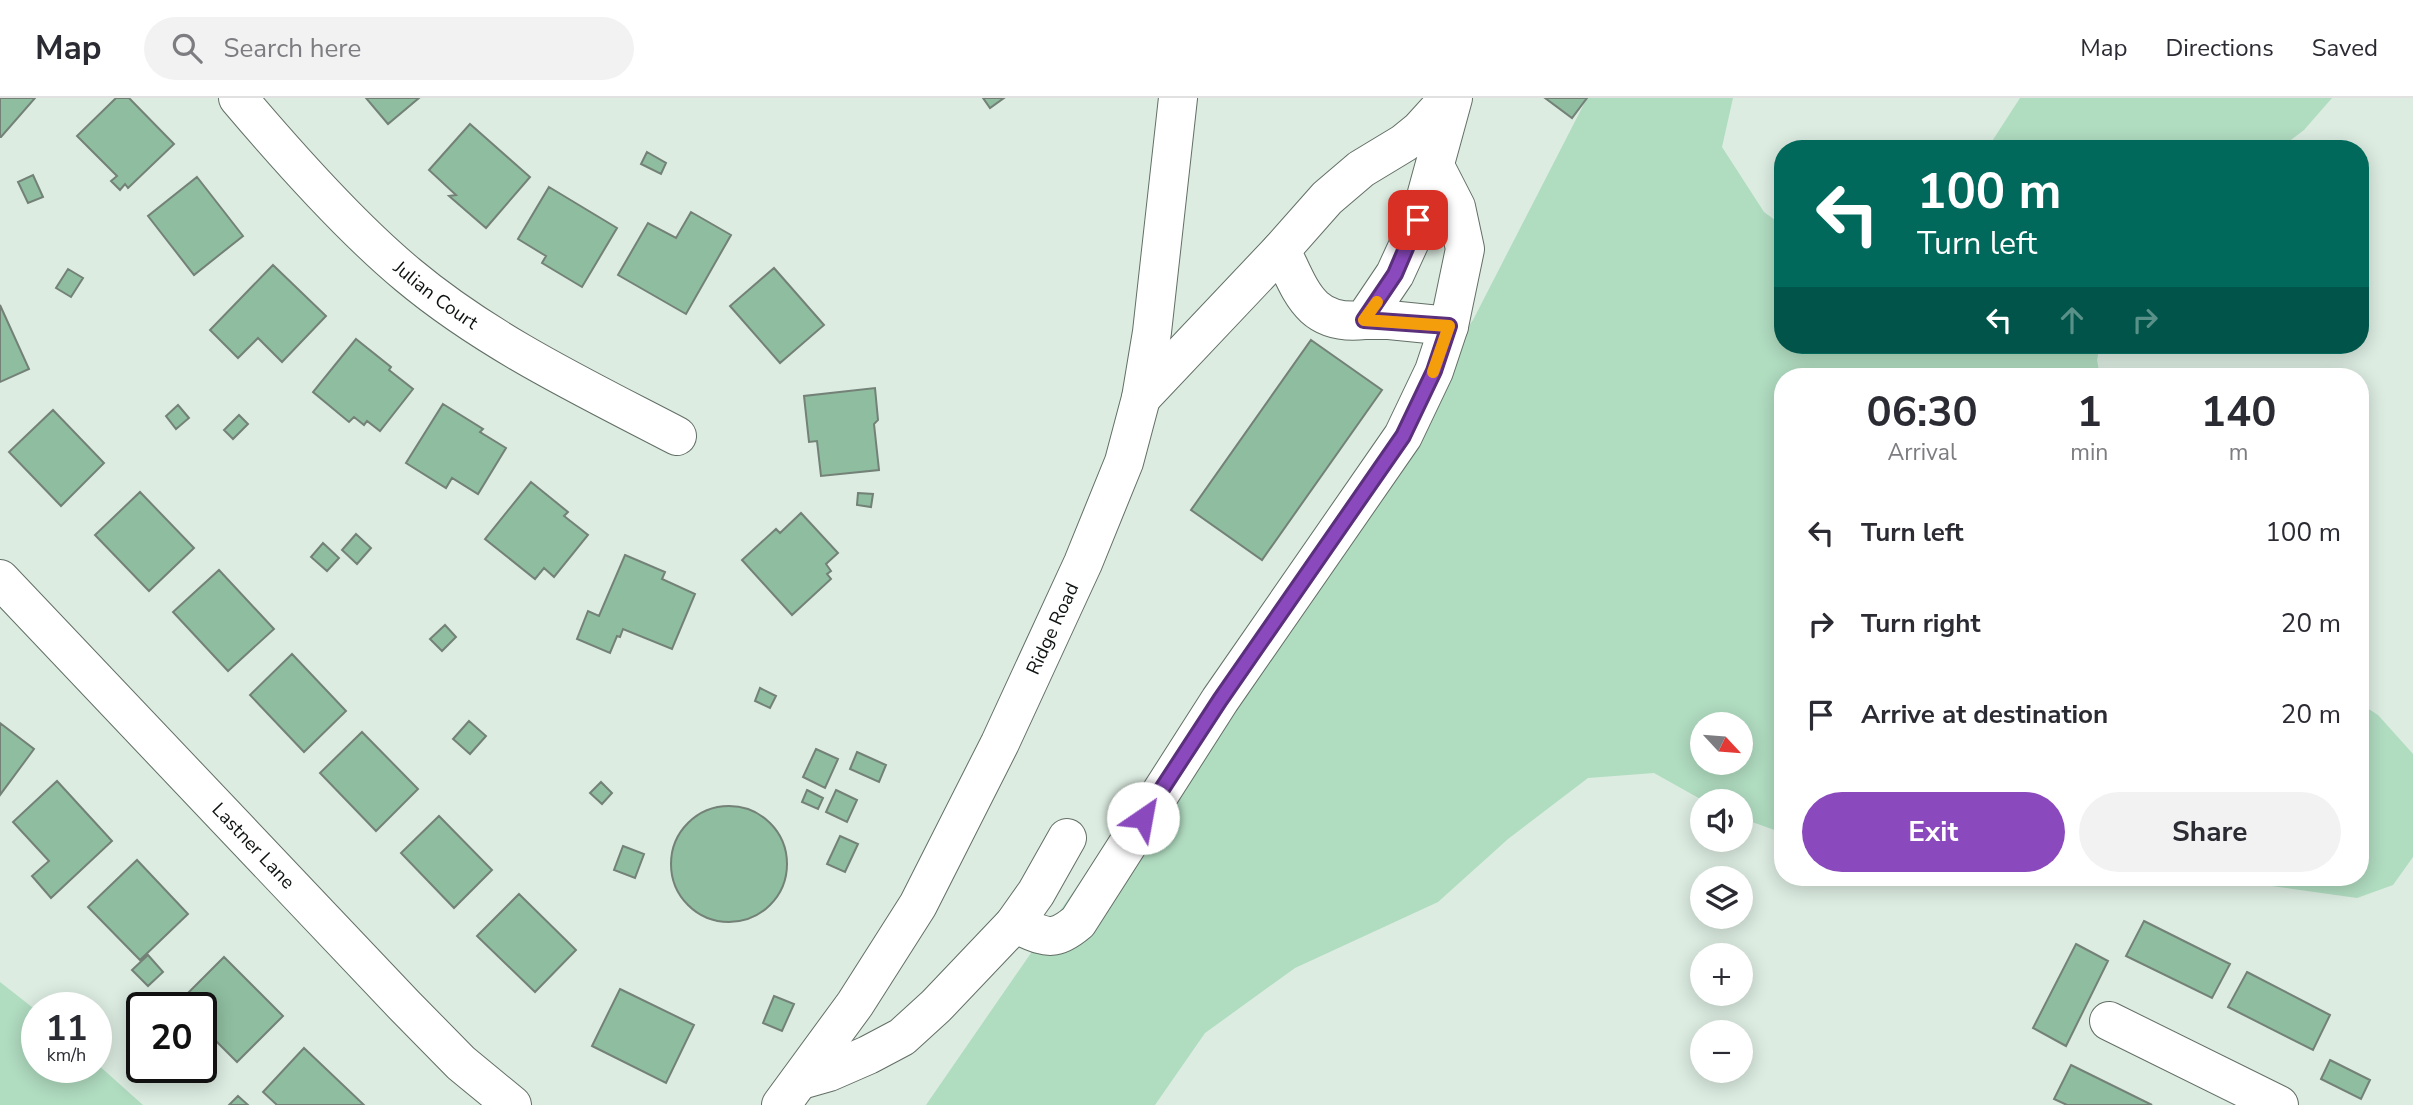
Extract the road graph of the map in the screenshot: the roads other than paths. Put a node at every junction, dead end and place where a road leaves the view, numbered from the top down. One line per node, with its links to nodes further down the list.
1 (238, 98): 9 (street, Julian Court)
2 (1178, 98): 8 (street, Ridge Road)
3 (1451, 98): 4 (street); 5 (street)
4 (1435, 166): 6 (street); 7 (street)
5 (1281, 250): 6 (street); 8 (street)
6 (1364, 320): 7 (street)
7 (1449, 326): 12 (street)
8 (1141, 398): 14 (street, Ridge Road)
9 (677, 436)
10 (0, 579): 15 (street, Lastner Lane)
11 (1067, 838): 12 (street)
12 (1014, 924): 14 (street)
13 (2109, 1021): 16 (street)
14 (791, 1092)
15 (512, 1105)
16 (2280, 1105)

